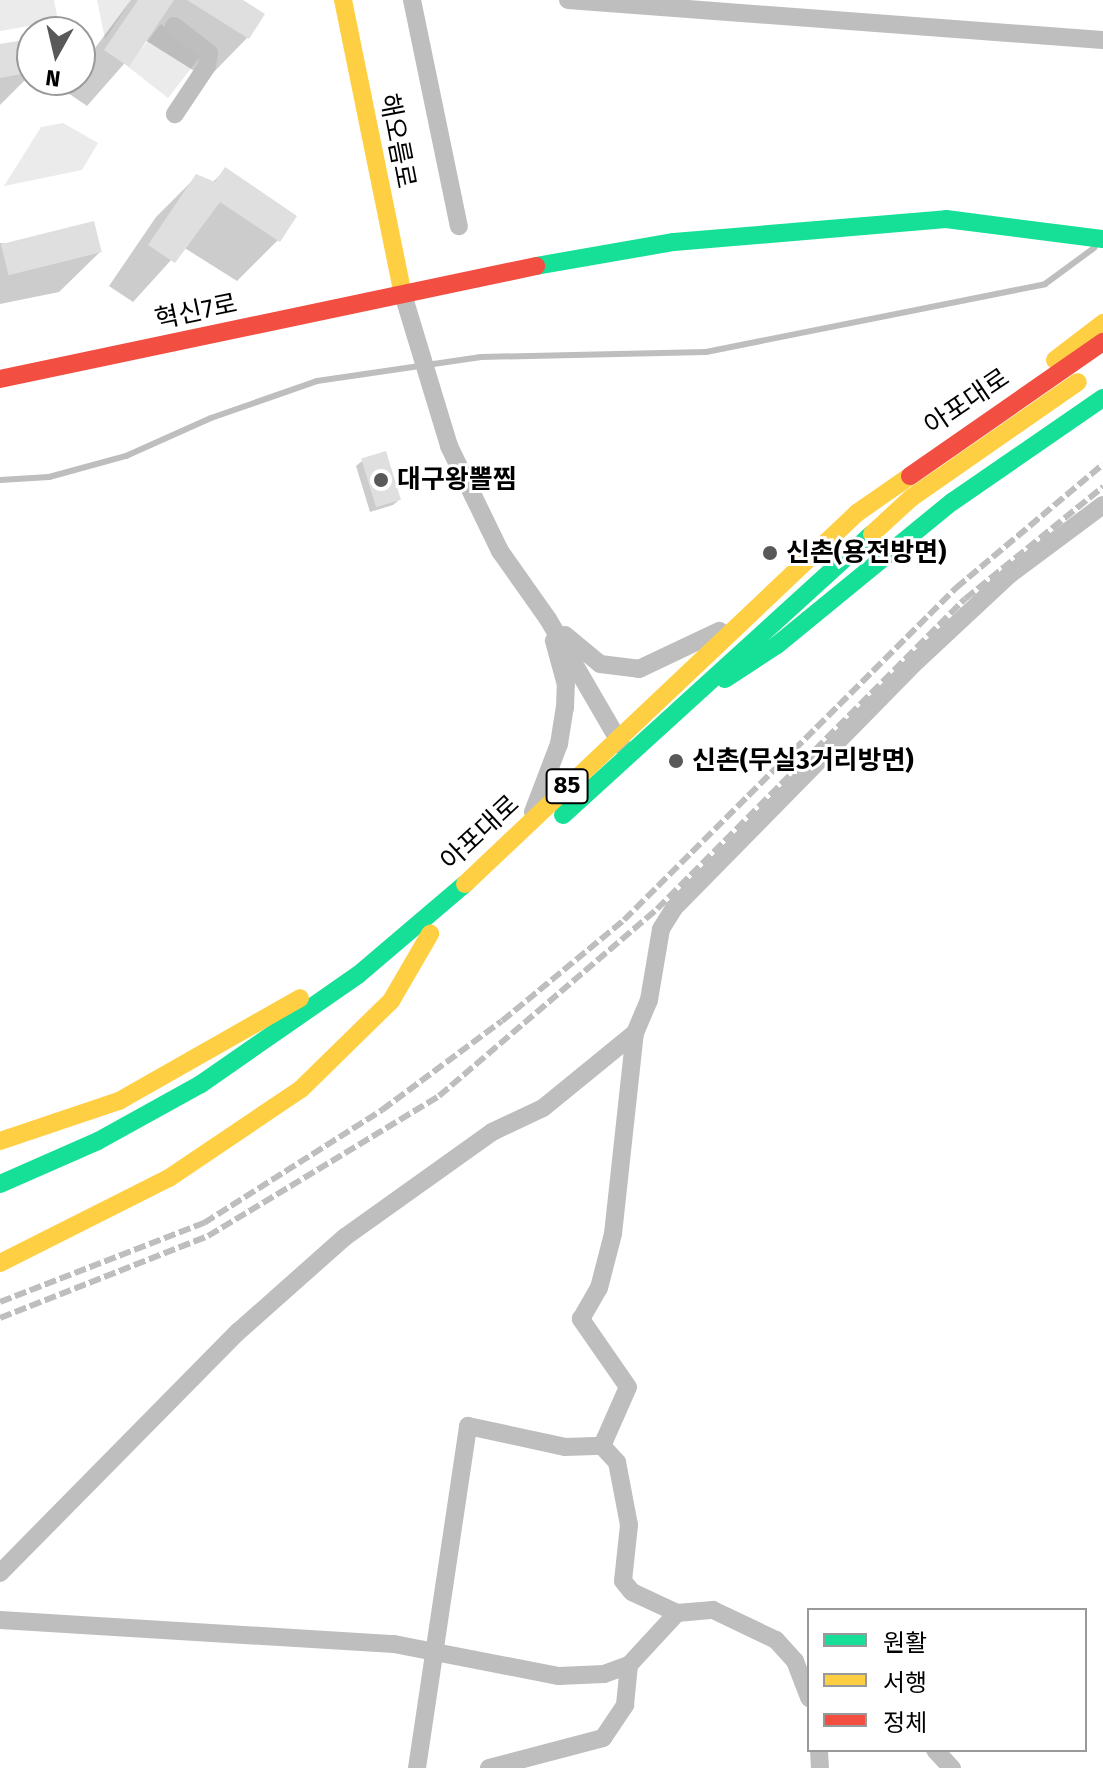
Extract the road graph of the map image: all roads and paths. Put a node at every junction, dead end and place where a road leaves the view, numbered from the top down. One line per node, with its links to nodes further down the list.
1 (343, 0): 9 (main road, 해오름로)
2 (412, 0): 7 (street)
3 (568, 0): 5 (street)
4 (174, 26): 6 (street)
5 (1103, 40)
6 (175, 114)
7 (459, 226)
8 (1103, 239): 9 (main road, 혁신7로)
9 (402, 291): 13 (main road, 혁신7로); 18 (street)
10 (1103, 323): 15 (main road)
11 (1103, 342): 15 (main road, 아포대로 / 85)
12 (1103, 364): 19 (main road, 아포대로 / 85)
13 (0, 379)
14 (1103, 398): 19 (main road)
15 (928, 460): 17 (main road, 아포대로 / 85)
16 (1103, 505): 24 (street)
17 (745, 616): 18 (street); 20 (main road, 아포대로 / 85)
18 (548, 619): 20 (street); 22 (street)
19 (679, 710): 21 (main road, 아포대로 / 85)
20 (618, 739): 21 (street); 22 (main road, 아포대로 / 85)
21 (629, 757): 23 (main road, 아포대로 / 85)
22 (524, 828): 23 (main road, 아포대로 / 85)
23 (425, 929): 25 (main road, 아포대로 / 85); 27 (main road); 28 (main road, 아포대로 / 85); 30 (main road)
24 (635, 1033): 31 (street); 32 (street)
25 (295, 1043)
26 (261, 1067): 29 (main road)
27 (0, 1141)
28 (0, 1184)
29 (0, 1204)
30 (0, 1263)
31 (602, 1446): 33 (street); 35 (street)
32 (0, 1573)
33 (677, 1613): 36 (street); 37 (street)
34 (0, 1620): 35 (street)
35 (435, 1650): 37 (street); 40 (street)
36 (802, 1662): 38 (street)
37 (629, 1665): 41 (street)
38 (807, 1688)
39 (937, 1752): 42 (street)
40 (417, 1768)
41 (489, 1768)
42 (952, 1768)

